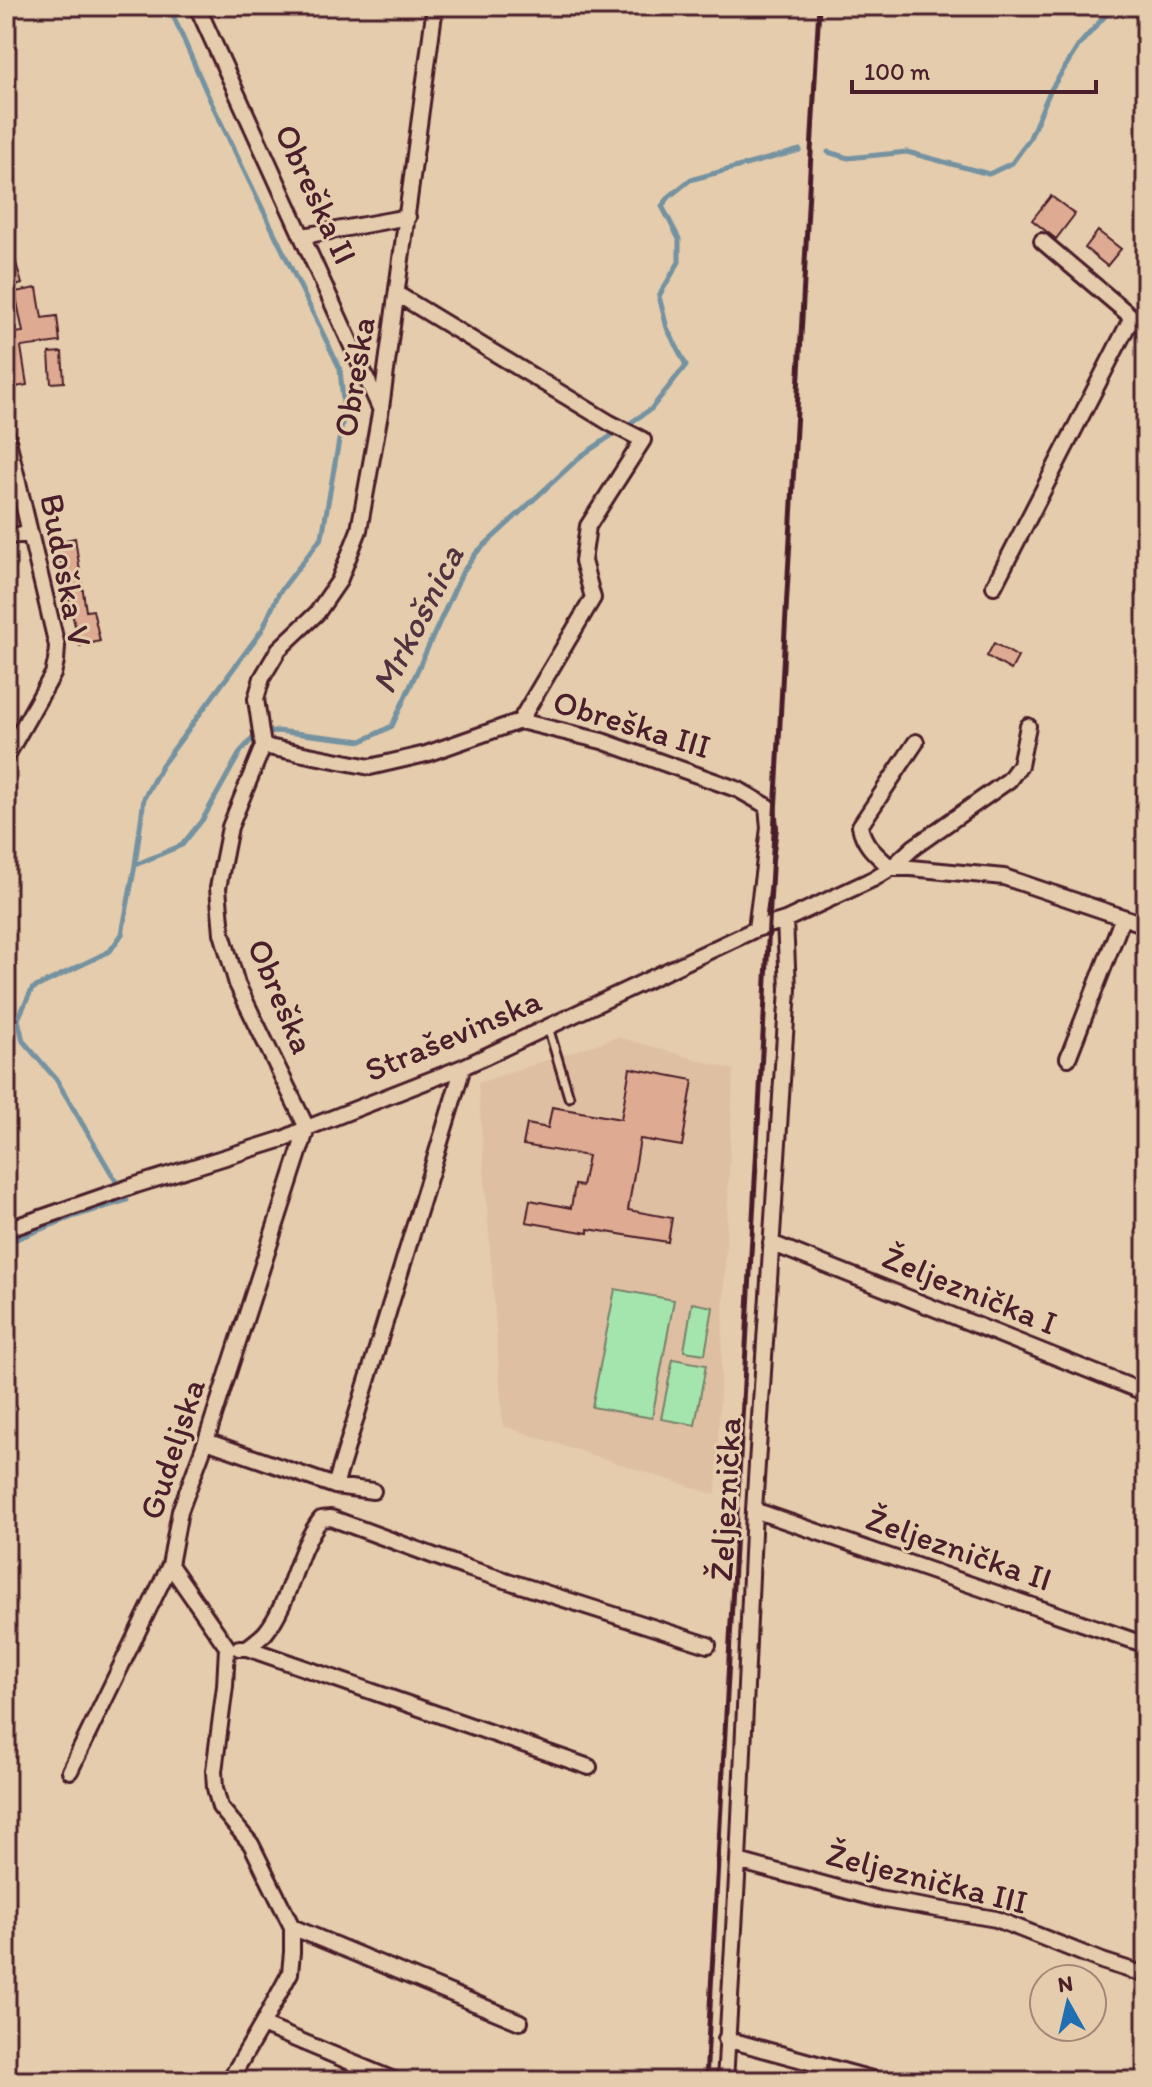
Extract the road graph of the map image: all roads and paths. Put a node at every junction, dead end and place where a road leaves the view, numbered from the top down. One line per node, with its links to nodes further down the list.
1 (197, 6): 4 (street, Obreška II)
2 (435, 6): 3 (street, Obreška)
3 (408, 217): 4 (street); 6 (street, Obreška)
4 (303, 236): 9 (street, Obreška II)
5 (1042, 241): 7 (street)
6 (397, 294): 9 (street, Obreška); 14 (street)
7 (1132, 317): 8 (street); 13 (street)
8 (1146, 329)
9 (381, 408): 17 (street, Obreška)
10 (6, 432): 11 (street, Budoška V)
11 (30, 533): 12 (street); 18 (street, Budoška V)
12 (6, 537)
13 (994, 586)
14 (520, 721): 17 (street, Obreška III); 23 (street, Obreška III)
15 (1028, 726): 19 (street, Straševinska)
16 (916, 742): 19 (street)
17 (263, 746): 28 (street, Obreška)
18 (6, 757)
19 (891, 868): 20 (street); 21 (street, Straševinska)
20 (1123, 917): 22 (street); 25 (street)
21 (785, 920): 23 (street, Straševinska); 30 (street, Željeznička)
22 (1146, 925)
23 (756, 929): 24 (street, Straševinska)
24 (548, 1027): 26 (street, Straševinska); 27 (lane)
25 (1068, 1058)
26 (463, 1067): 28 (street, Straševinska); 33 (street)
27 (569, 1097)
28 (307, 1128): 29 (street, Straševinska); 32 (street, Gudeljska)
29 (6, 1230)
30 (771, 1243): 31 (street, Željeznička I); 35 (street, Željeznička)
31 (1146, 1393)
32 (206, 1441): 33 (street); 36 (street, Gudeljska)
33 (335, 1486): 34 (street)
34 (373, 1491)
35 (754, 1510): 38 (street, Željeznička II); 43 (street, Željeznička)
36 (170, 1565): 39 (street, Gudeljska); 42 (street)
37 (708, 1645): 40 (street)
38 (1146, 1645)
39 (227, 1647): 40 (street); 44 (street)
40 (247, 1648): 41 (street)
41 (589, 1767)
42 (70, 1771)
43 (738, 1861): 45 (street, Željeznička III); 48 (street, Željeznička)
44 (292, 1927): 46 (street); 47 (street)
45 (1146, 1975)
46 (520, 2022)
47 (262, 2025): 49 (street); 50 (street)
48 (726, 2039): 51 (street, Željeznička); 52 (street)
49 (229, 2081)
50 (396, 2081)
51 (725, 2081)
52 (879, 2081)

